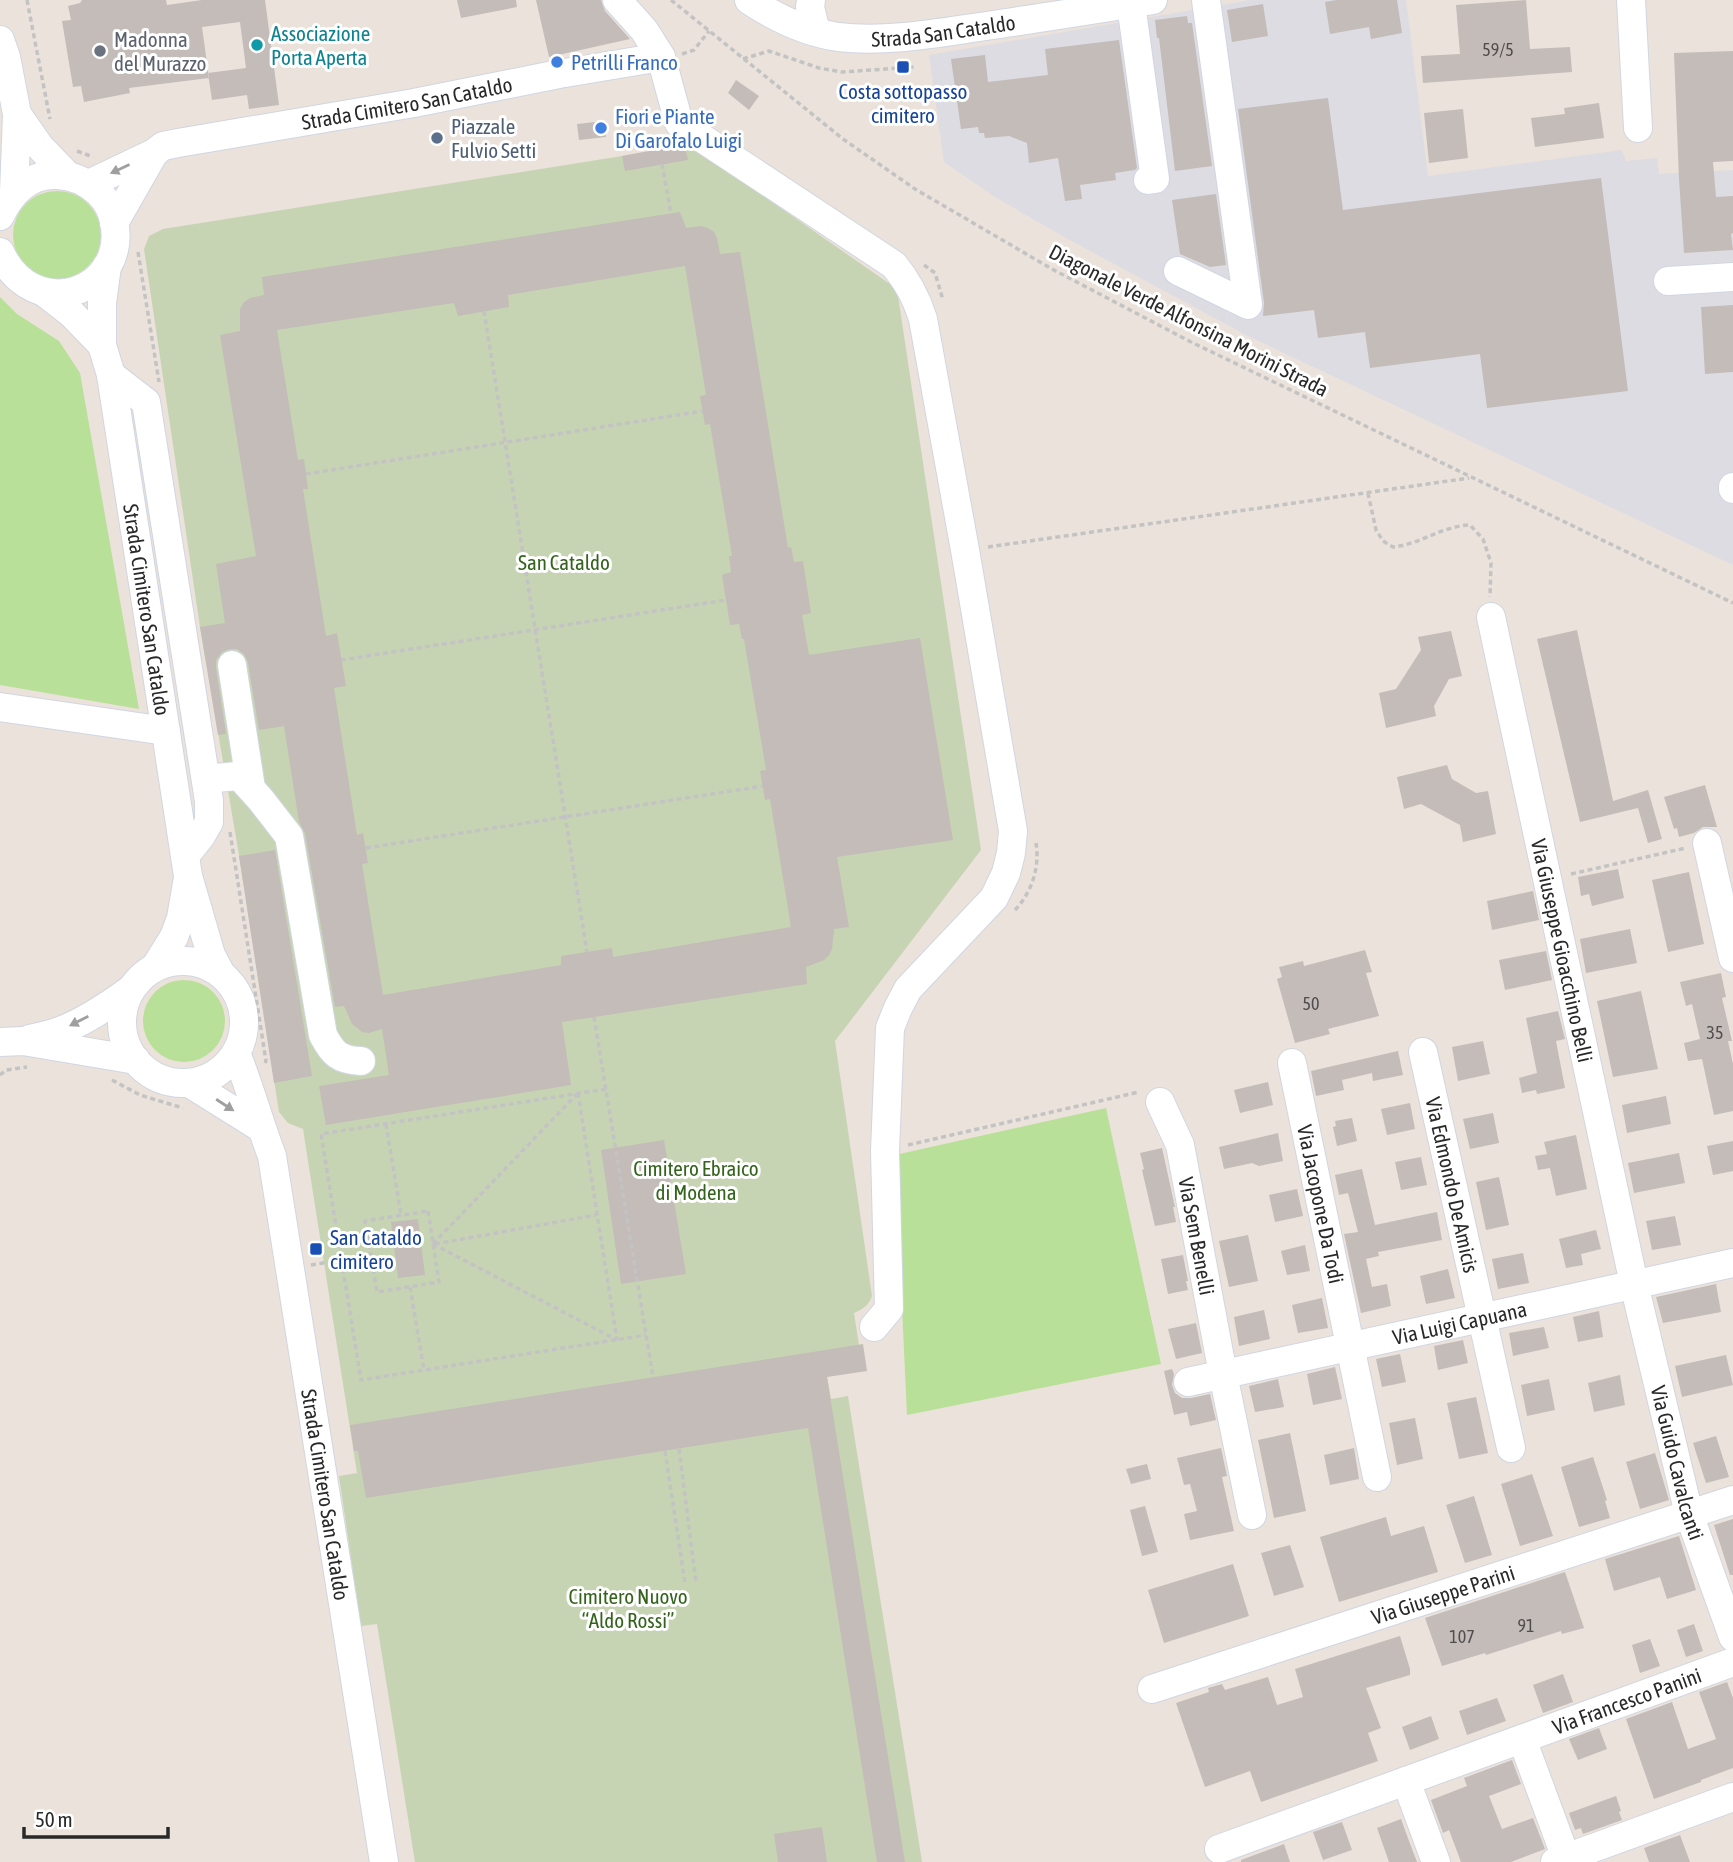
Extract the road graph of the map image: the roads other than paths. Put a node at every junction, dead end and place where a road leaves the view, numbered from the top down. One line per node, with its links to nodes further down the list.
1 (617, 0): 9 (street)
2 (811, 0): 7 (street)
3 (1206, 0): 19 (street)
4 (1631, 0): 11 (street)
5 (755, 1): 7 (street, Strada San Cataldo)
6 (1142, 2): 7 (street, Strada San Cataldo); 14 (street)
7 (816, 32)
8 (0, 40): 10 (street)
9 (660, 57): 12 (street, Strada Cimitero San Cataldo); 49 (street)
10 (17, 114): 13 (street); 15 (street)
11 (1638, 128)
12 (154, 153): 13 (street, Strada Cimitero San Cataldo, one-way to 13); 16 (street)
13 (77, 170): 15 (street, Strada Cimitero San Cataldo); 16 (street)
14 (1148, 180)
15 (7, 205)
16 (114, 223): 18 (street, Strada Cimitero San Cataldo)
17 (0, 252): 22 (street, Strada Cimitero San Cataldo)
18 (107, 266): 22 (street); 23 (street, Strada Cimitero San Cataldo)
19 (1178, 271)
20 (1733, 277): 21 (street)
21 (1668, 281)
22 (44, 293): 23 (street, Strada Cimitero San Cataldo)
23 (102, 345): 24 (street, Strada Cimitero San Cataldo)
24 (111, 375): 28 (street, Strada Cimitero San Cataldo); 29 (street)
25 (1491, 617): 47 (street, Via Giuseppe Gioacchino Belli)
26 (232, 665): 30 (street)
27 (0, 707): 28 (street)
28 (166, 731): 32 (street, Strada Cimitero San Cataldo)
29 (206, 779): 30 (street); 32 (street)
30 (251, 788): 41 (street)
31 (1707, 843): 33 (street)
32 (187, 866): 34 (street, Strada Cimitero San Cataldo); 35 (street, Strada Cimitero San Cataldo)
33 (1733, 958)
34 (156, 967): 35 (street); 36 (street)
35 (221, 974): 39 (street)
36 (130, 990): 37 (street, one-way to 37); 40 (street)
37 (12, 1041): 40 (street)
38 (1423, 1052): 48 (street, Via Edmondo De Amicis)
39 (236, 1053): 43 (street); 45 (street, Strada Cimitero San Cataldo)
40 (136, 1060): 43 (street)
41 (361, 1061)
42 (1292, 1063): 50 (street, Via Jacopone Da Todi)
43 (189, 1083): 45 (street, one-way to 45)
44 (1160, 1102): 51 (street, Via Sem Benelli)
45 (261, 1128): 66 (street, Strada Cimitero San Cataldo)
46 (1733, 1262): 47 (street, Via Luigi Capuana)
47 (1634, 1284): 48 (street, Via Luigi Capuana); 56 (street, Via Guido Cavalcanti)
48 (1482, 1317): 50 (street, Via Luigi Capuana); 53 (street, Via Edmondo De Amicis)
49 (874, 1327)
50 (1350, 1346): 51 (street, Via Luigi Capuana); 54 (street, Via Jacopone Da Todi)
51 (1223, 1374): 52 (street, Via Luigi Capuana); 57 (street, Via Sem Benelli)
52 (1188, 1382)
53 (1511, 1448)
54 (1377, 1478)
55 (1733, 1500): 56 (street, Via Giuseppe Parini)
56 (1689, 1514): 58 (street, Via Guido Cavalcanti); 60 (street, Via Giuseppe Parini)
57 (1252, 1515)
58 (1733, 1637)
59 (1733, 1662): 61 (street, Via Francesco Panini)
60 (1152, 1689)
61 (1522, 1739): 62 (street, Via Francesco Panini); 65 (street)
62 (1406, 1781): 64 (street, Via Francesco Panini); 67 (street)
63 (1733, 1797): 65 (street)
64 (1219, 1849)
65 (1561, 1860)
66 (384, 1862)
67 (1436, 1862)

